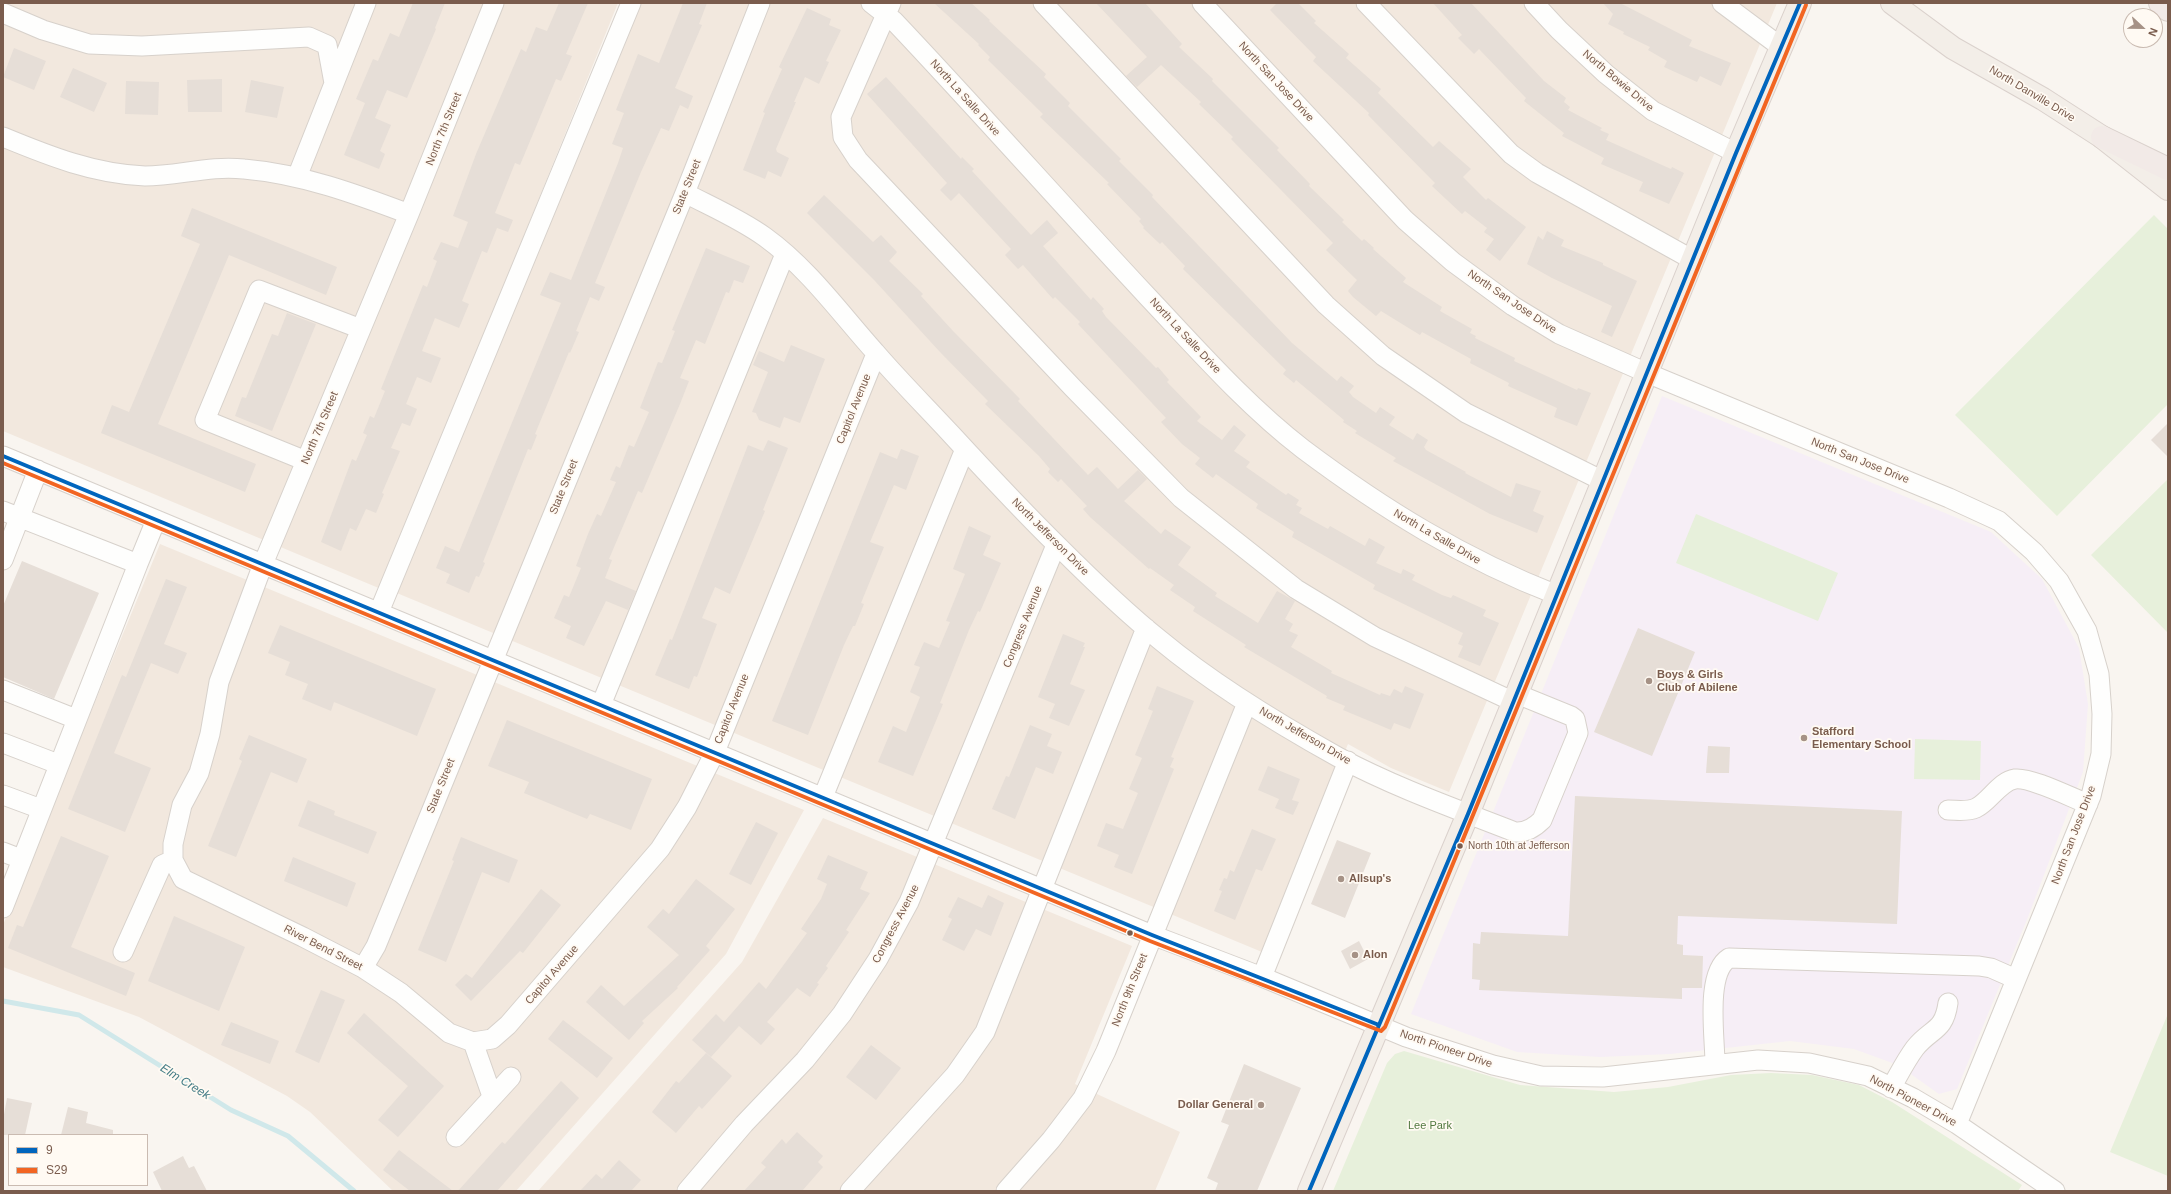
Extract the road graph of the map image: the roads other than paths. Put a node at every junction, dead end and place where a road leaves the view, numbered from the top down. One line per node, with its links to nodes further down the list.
1 (366, 3): 18 (street)
2 (494, 3): 26 (street, North 7th Street)
3 (631, 3): 44 (street)
4 (760, 3): 25 (street, State Street)
5 (871, 3): 14 (street, North La Salle Drive)
6 (1043, 3): 36 (street)
7 (1202, 3): 31 (street, North San Jose Drive)
8 (1366, 3): 28 (street)
9 (1534, 3): 21 (street, North Bowie Drive)
10 (1722, 3): 17 (street)
11 (1800, 3): 17 (main road)
12 (1892, 3): 20 (main road, North Danville Drive)
13 (2160, 3): 15 (highway)
14 (888, 9): 43 (street, North La Salle Drive); 48 (street)
15 (2168, 10)
16 (3, 13): 18 (street)
17 (1781, 47): 21 (main road)
18 (334, 83): 23 (street)
19 (3, 137): 23 (street)
20 (2102, 137): 22 (highway); 24 (main road, North Danville Drive)
21 (1736, 153): 28 (main road)
22 (2168, 169)
23 (297, 177): 26 (street)
24 (2168, 189)
25 (685, 193): 27 (street, North Jefferson Drive); 46 (street, State Street)
26 (409, 214): 29 (street, North 7th Street)
27 (785, 254): 30 (street, North Jefferson Drive); 50 (street)
28 (1693, 260): 31 (main road)
29 (361, 329): 34 (street, North 7th Street); 34 (street)
30 (876, 354): 32 (street, North Jefferson Drive); 53 (street, Capitol Avenue)
31 (1647, 373): 36 (main road); 58 (street, North San Jose Drive)
32 (965, 449): 39 (street, North Jefferson Drive); 57 (street)
33 (3, 456): 35 (street, North Pioneer Drive)
34 (306, 461): 42 (street, North 7th Street)
35 (38, 470): 37 (street); 38 (street, North Pioneer Drive)
36 (1603, 481): 43 (main road)
37 (11, 514): 40 (street); 41 (street)
38 (156, 520): 41 (street); 42 (street, North Pioneer Drive)
39 (1056, 545): 45 (street, North Jefferson Drive); 62 (street, Congress Avenue)
40 (3, 560)
41 (138, 564): 51 (street)
42 (263, 564): 44 (street, North Pioneer Drive); 65 (street, North 7th Street)
43 (1557, 595): 48 (main road)
44 (379, 612): 46 (street, North Pioneer Drive)
45 (1146, 628): 49 (street, North Jefferson Drive); 66 (street)
46 (493, 660): 50 (street, North Pioneer Drive); 70 (street, State Street)
47 (3, 690): 51 (street)
48 (1516, 698): 61 (main road); 61 (street, North Jefferson Drive)
49 (1248, 703): 54 (street, North Jefferson Drive); 68 (street, North 9th Street)
50 (601, 705): 53 (street, North Pioneer Drive)
51 (76, 719): 55 (street)
52 (3, 743): 55 (street)
53 (715, 752): 57 (street, North Pioneer Drive); 75 (street, Capitol Avenue)
54 (1348, 762): 61 (street, North Jefferson Drive); 71 (street)
55 (58, 764): 59 (street)
56 (3, 795): 59 (street)
57 (823, 797): 62 (street, North Pioneer Drive)
58 (2088, 804): 60 (street); 72 (street, North San Jose Drive)
59 (41, 809): 64 (street)
60 (1948, 810)
61 (1468, 814): 74 (main road)
62 (934, 844): 66 (street, North Pioneer Drive); 82 (street, Congress Avenue)
63 (3, 852): 64 (street)
64 (21, 859): 67 (street)
65 (173, 860): 69 (street); 70 (street, River Bend Street)
66 (1042, 889): 68 (street, North Pioneer Drive); 83 (street)
67 (3, 908)
68 (1152, 935): 71 (street, North Pioneer Drive); 84 (street, North 9th Street)
69 (123, 952)
70 (363, 968): 75 (street, River Bend Street)
71 (1262, 976): 74 (street, North Pioneer Drive)
72 (2016, 979): 76 (street); 80 (street, North San Jose Drive)
73 (1948, 1003): 78 (street)
74 (1379, 1025): 76 (street, North Pioneer Drive); 85 (main road)
75 (473, 1042): 79 (street)
76 (1715, 1064): 78 (street, North Pioneer Drive)
77 (511, 1078): 79 (street)
78 (1892, 1088): 80 (street, North Pioneer Drive)
79 (492, 1096): 81 (street)
80 (1957, 1124): 86 (street, North Pioneer Drive)
81 (456, 1137)
82 (687, 1191)
83 (850, 1191)
84 (1006, 1191)
85 (1309, 1191)
86 (2055, 1191)

